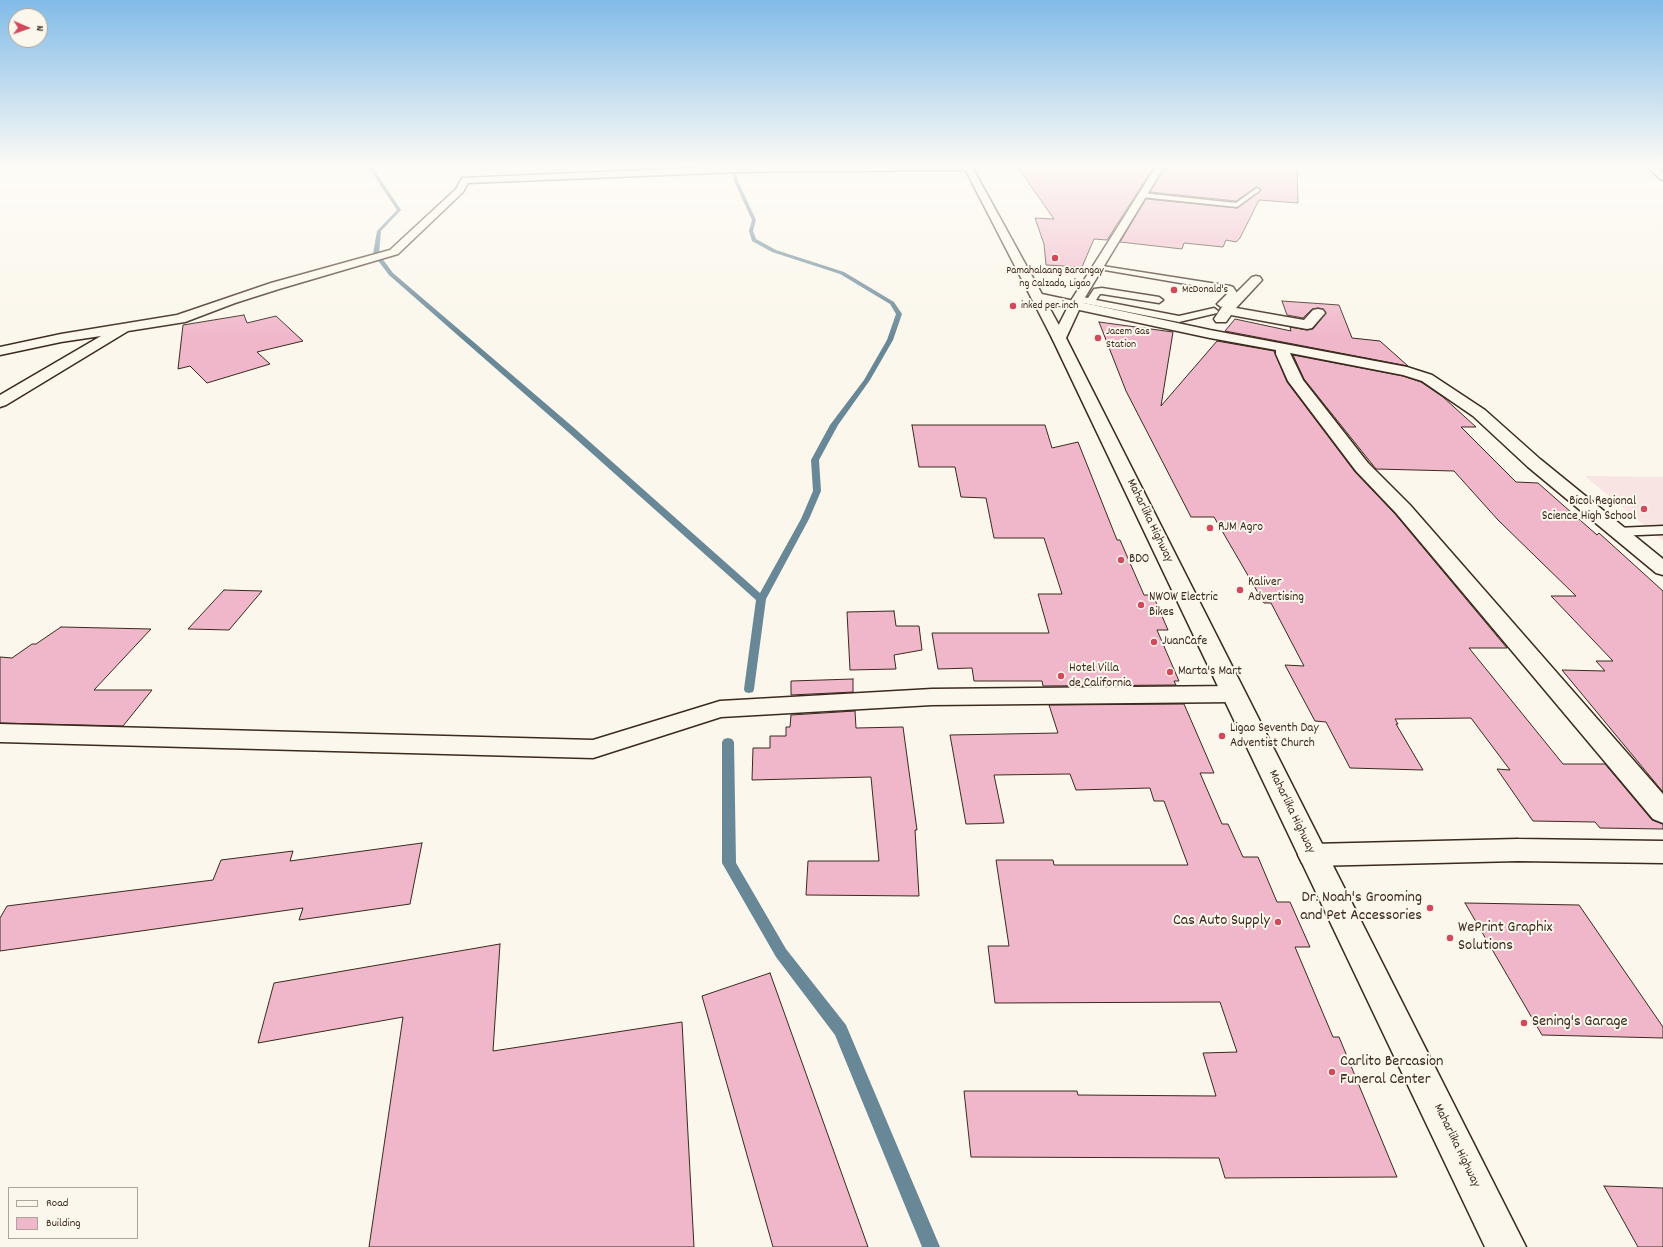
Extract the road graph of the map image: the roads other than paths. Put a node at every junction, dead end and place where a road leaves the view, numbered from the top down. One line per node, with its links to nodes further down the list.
1 (425, 223): 12 (main road)
2 (998, 223): 6 (main road, Maharlika Highway)
3 (1125, 223): 4 (main road)
4 (1098, 267): 9 (main road); 10 (lane)
5 (1256, 280): 10 (main road)
6 (1037, 297): 9 (main road); 14 (main road, Maharlika Highway)
7 (1159, 300): 8 (lane)
8 (1091, 301): 9 (lane); 10 (lane)
9 (1077, 302): 13 (main road); 14 (main road)
10 (1220, 308): 11 (main road); 13 (main road)
11 (1318, 313)
12 (124, 328): 16 (main road); 17 (main road)
13 (1210, 334): 15 (main road)
14 (1059, 338): 21 (main road, Maharlika Highway)
15 (1284, 347): 19 (main road); 23 (main road)
16 (0, 351)
17 (0, 402)
18 (1663, 530): 19 (lane)
19 (1616, 532): 20 (main road)
20 (1663, 570)
21 (1233, 694): 22 (main road); 25 (main road, Maharlika Highway)
22 (0, 733)
23 (1663, 812)
24 (1663, 852): 25 (main road)
25 (1312, 855): 26 (main road, Maharlika Highway)
26 (1506, 1247)

